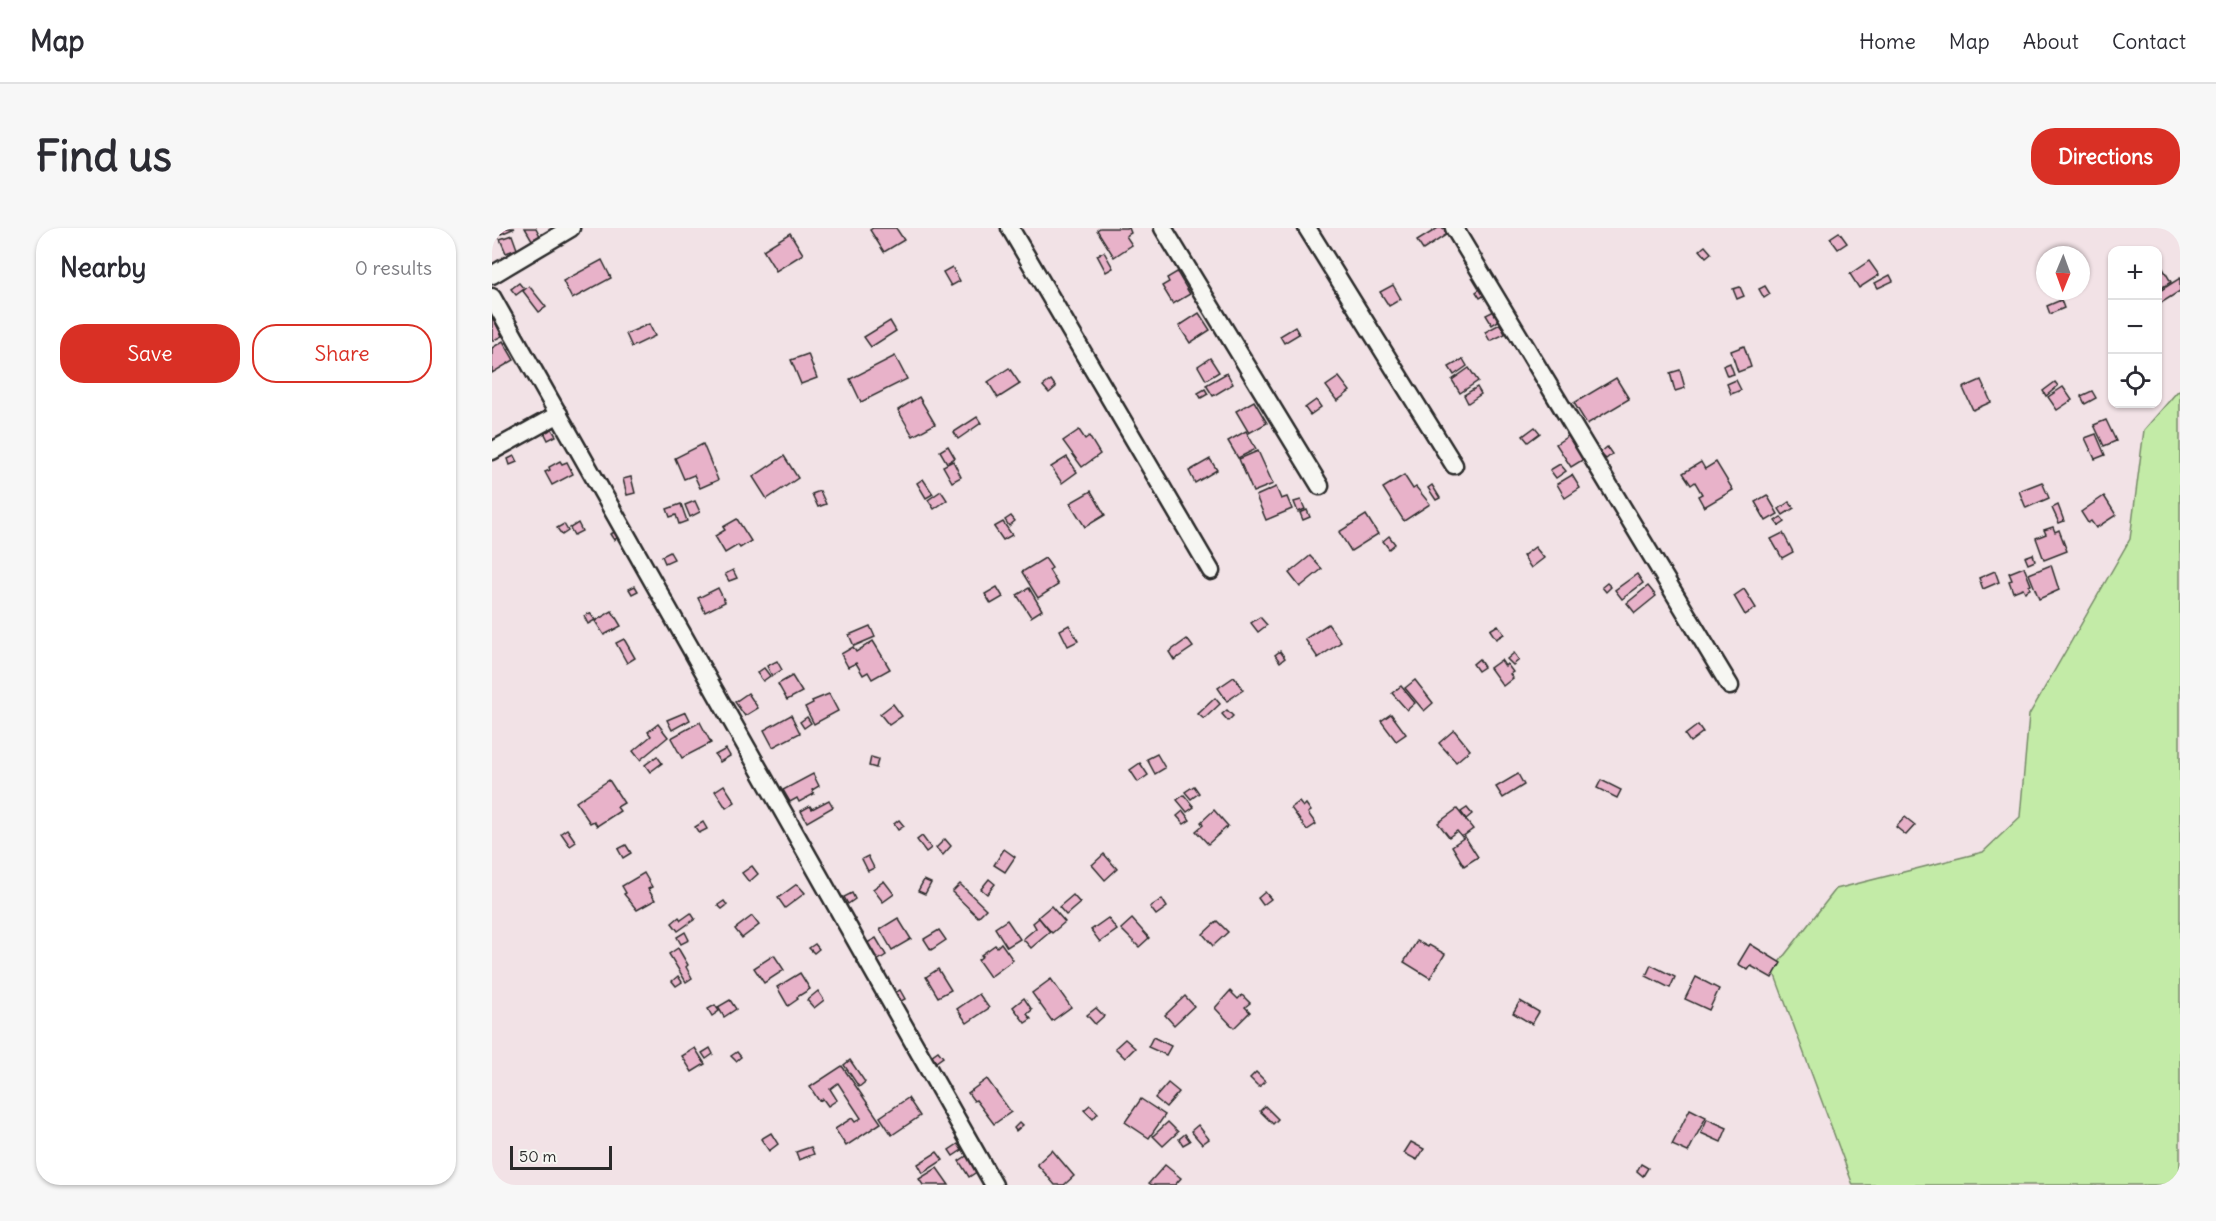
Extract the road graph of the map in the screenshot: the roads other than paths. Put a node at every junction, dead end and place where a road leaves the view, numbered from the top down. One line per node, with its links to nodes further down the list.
1 (571, 228): 6 (street)
2 (1010, 228): 12 (street)
3 (1163, 228): 11 (street)
4 (1307, 228): 10 (street)
5 (1454, 228): 13 (street)
6 (492, 275)
7 (492, 297): 8 (street)
8 (560, 414): 9 (street); 14 (street)
9 (492, 451)
10 (1454, 465)
11 (1320, 486)
12 (1210, 571)
13 (1730, 686)
14 (994, 1185)

